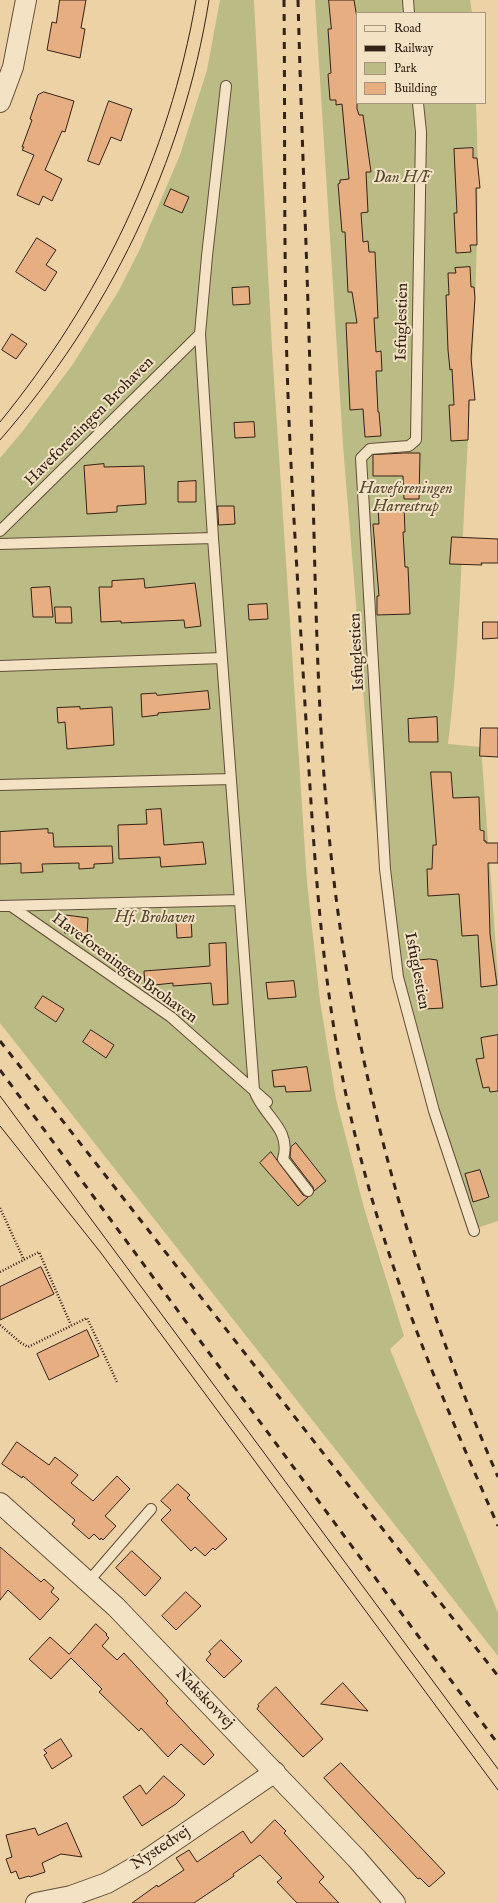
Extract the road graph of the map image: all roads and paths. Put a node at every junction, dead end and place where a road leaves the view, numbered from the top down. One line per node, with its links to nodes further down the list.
1 (26, 0): 5 (street)
2 (408, 0): 3 (lane)
3 (409, 12)
4 (226, 86): 7 (lane, Haveforeningen Brohaven)
5 (0, 102)
6 (418, 104): 22 (lane, Isfuglestien)
7 (200, 334): 8 (lane, Haveforeningen Brohaven); 9 (lane, Haveforeningen Brohaven)
8 (0, 531)
9 (213, 538): 10 (lane); 11 (lane, Haveforeningen Brohaven)
10 (0, 544)
11 (222, 658): 12 (lane); 13 (lane, Haveforeningen Brohaven)
12 (0, 666)
13 (231, 779): 14 (lane); 15 (lane, Haveforeningen Brohaven)
14 (0, 785)
15 (240, 900): 17 (lane, Haveforeningen Brohaven); 18 (lane, Haveforeningen Brohaven)
16 (0, 906): 17 (lane, Haveforeningen Brohaven)
17 (11, 906): 18 (lane, Haveforeningen Brohaven)
18 (254, 1090): 19 (lane, Haveforeningen Brohaven); 20 (lane, Haveforeningen Brohaven)
19 (267, 1102)
20 (308, 1191)
21 (0, 1208): 23 (path)
22 (474, 1231)
23 (24, 1260): 24 (path); 26 (path)
24 (0, 1272)
25 (0, 1325): 26 (path)
26 (71, 1325): 27 (path)
27 (117, 1382)
28 (1, 1506): 30 (street, Nakskovvej)
29 (151, 1509): 30 (lane)
30 (88, 1582): 31 (street, Nakskovvej)
31 (274, 1772): 32 (street, Nystedvej); 33 (street, Nakskovvej)
32 (36, 1903)
33 (395, 1903)

